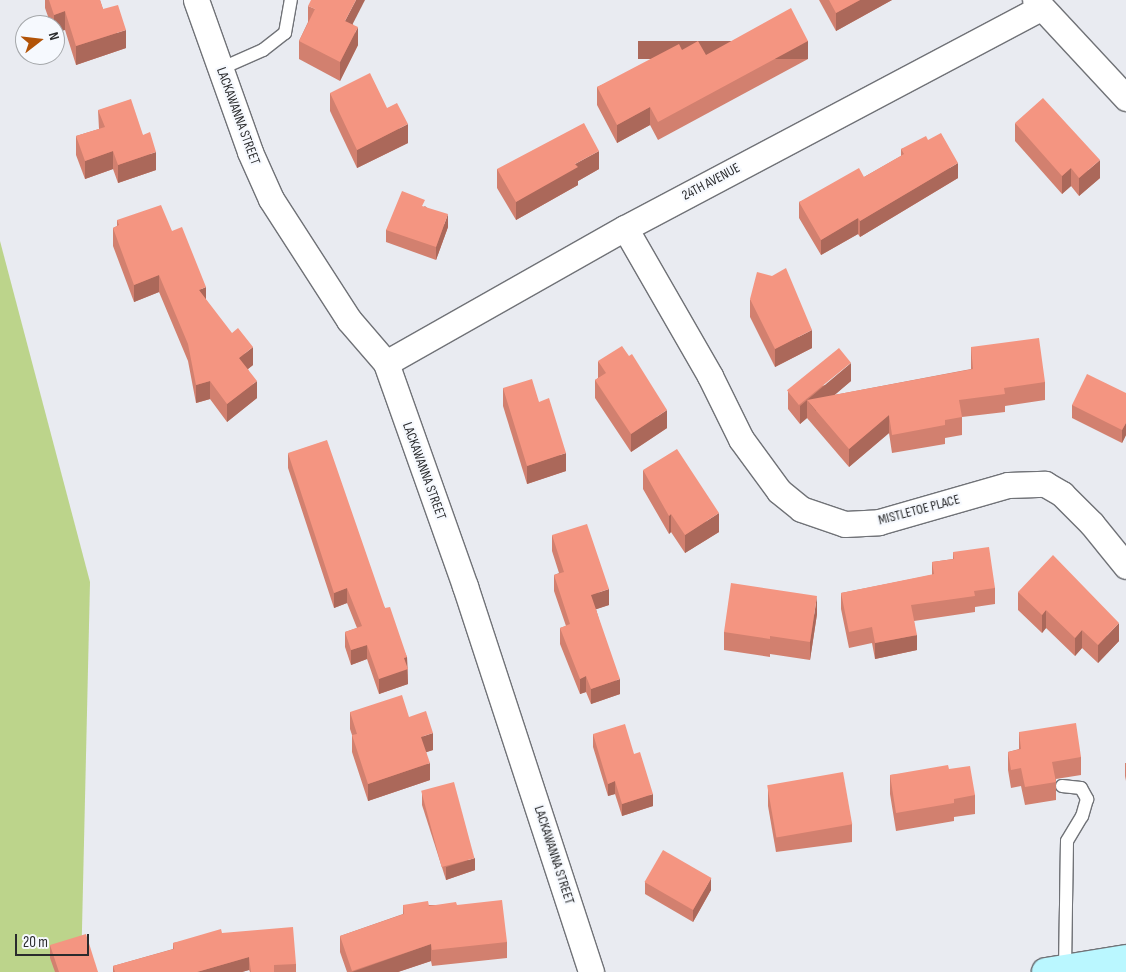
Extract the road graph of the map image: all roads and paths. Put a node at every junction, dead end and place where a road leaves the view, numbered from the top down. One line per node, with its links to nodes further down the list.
1 (196, 0): 4 (street, LACKAWANNA STREET)
2 (291, 0): 4 (lane)
3 (1037, 4): 5 (street); 6 (street, 24TH AVENUE)
4 (220, 69): 7 (street, LACKAWANNA STREET)
5 (1126, 98)
6 (625, 228): 7 (street, 24TH AVENUE); 8 (street, MISTLETOE PLACE)
7 (386, 363): 12 (street, LACKAWANNA STREET)
8 (1126, 566)
9 (1062, 786): 11 (lane)
10 (1126, 959): 11 (main road)
11 (1055, 971)
12 (591, 972)

